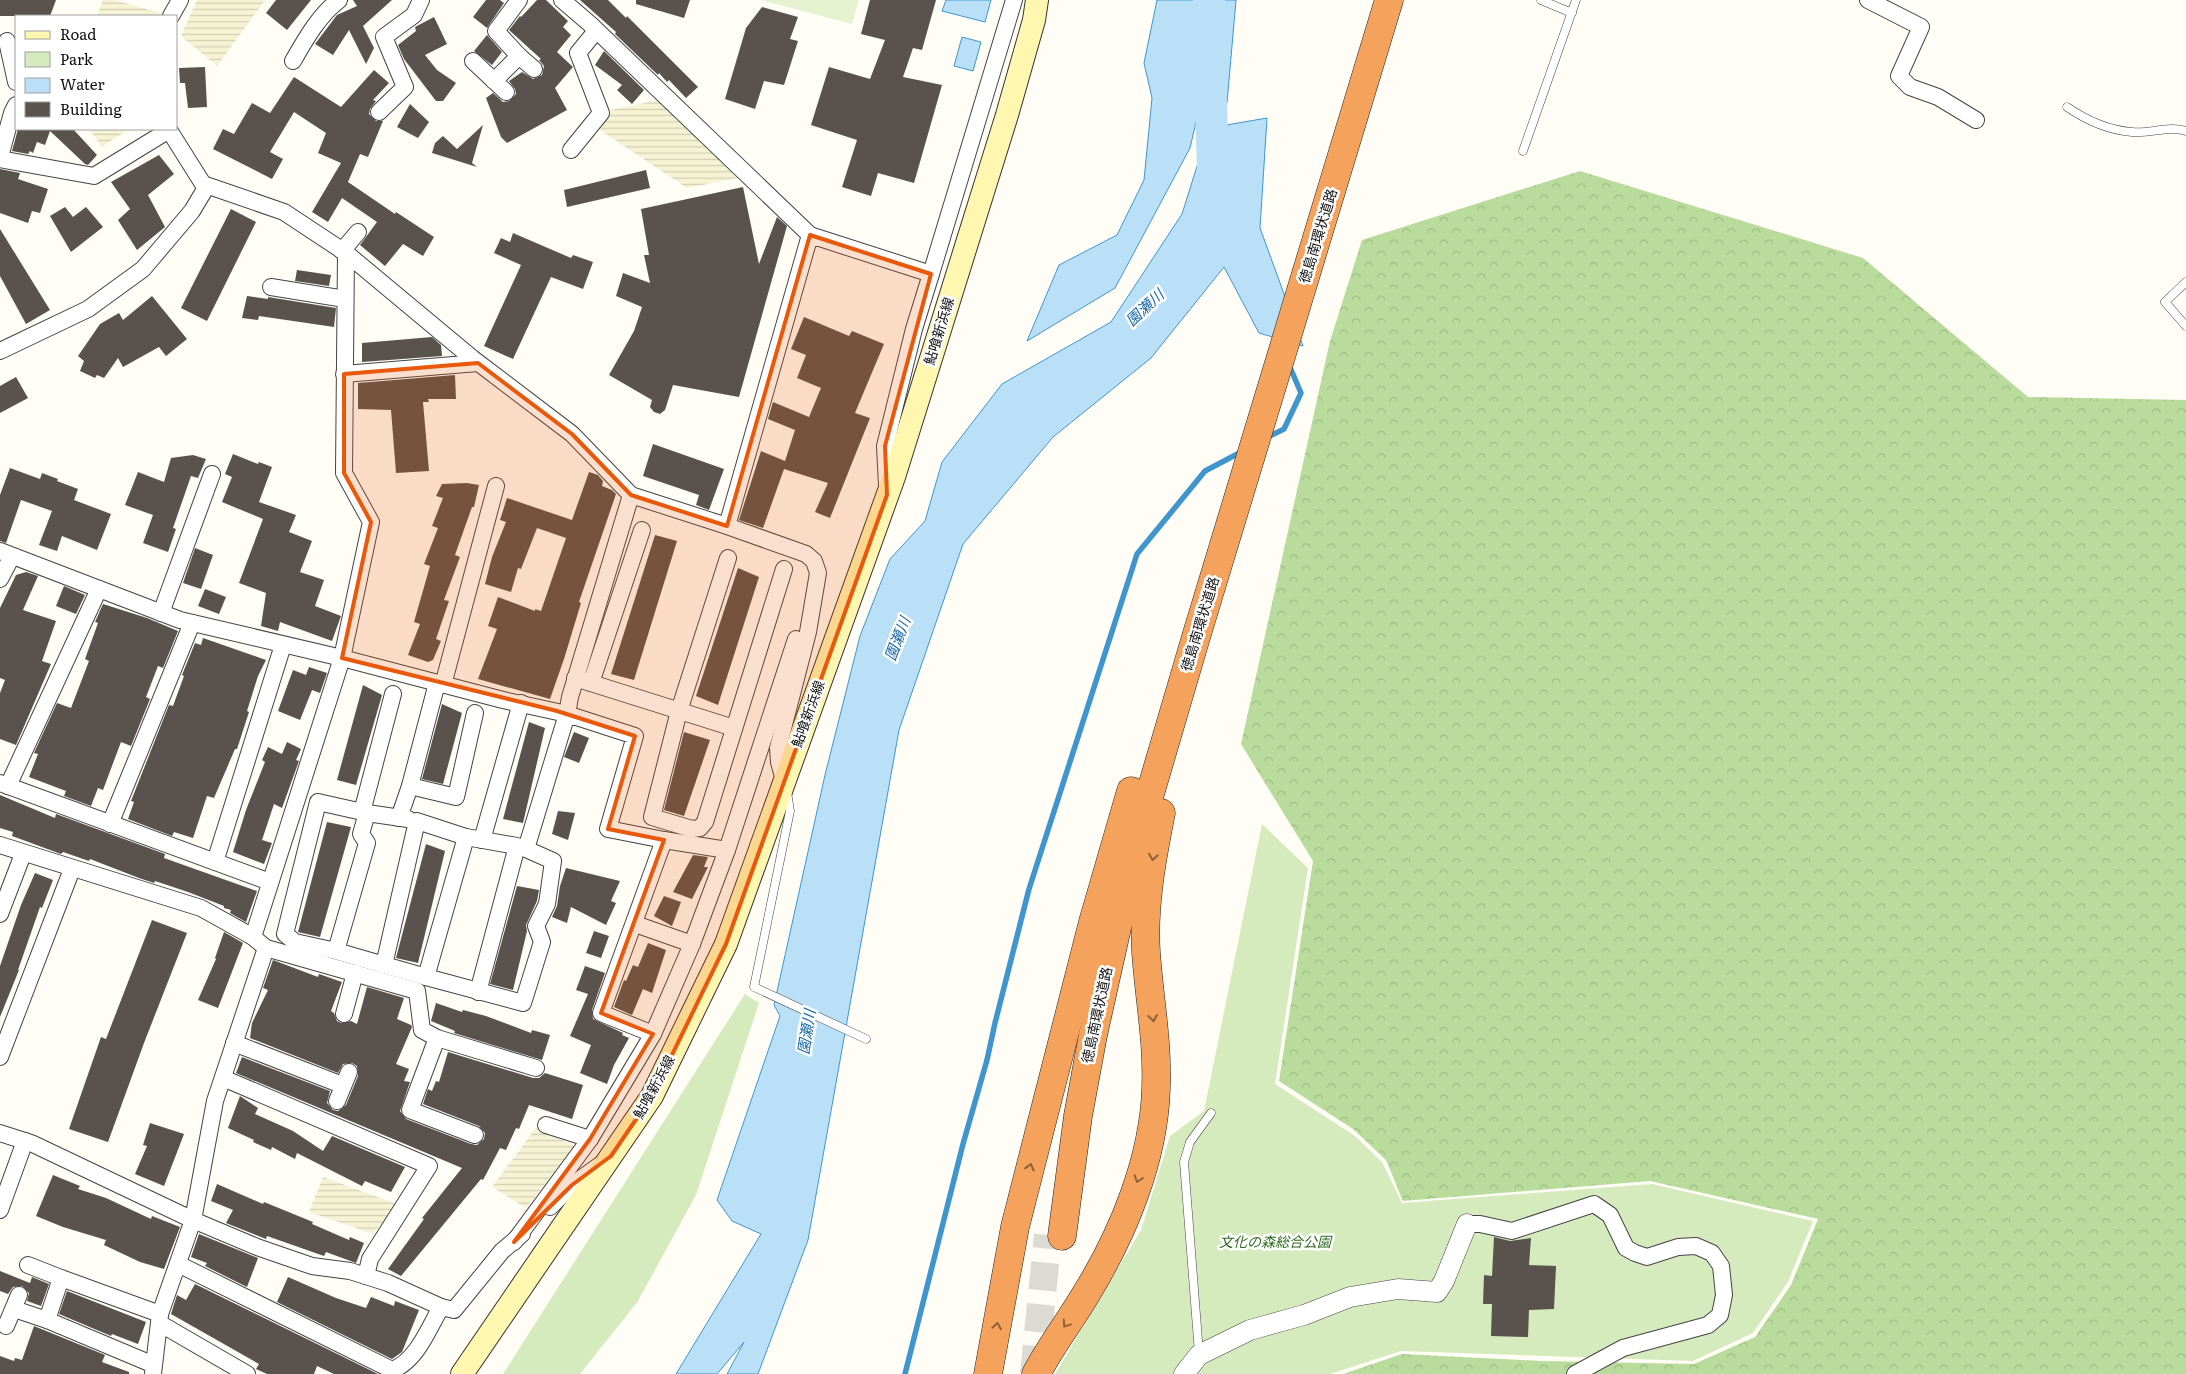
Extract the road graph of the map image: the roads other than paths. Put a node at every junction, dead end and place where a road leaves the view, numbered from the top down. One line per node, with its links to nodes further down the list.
1 (180, 0): 13 (street)
2 (339, 0): 17 (street)
3 (421, 0): 23 (street)
4 (519, 0): 16 (street)
5 (562, 0): 14 (street)
6 (1014, 0): 34 (street)
7 (1037, 0): 45 (main road, 鮎喰新浜線)
8 (1541, 0): 12 (lane)
9 (1576, 0): 12 (lane)
10 (1868, 0): 24 (street)
11 (1378, 12): 46 (highway, 徳島南環状道路)
12 (1572, 13): 28 (lane)
13 (172, 15)
14 (596, 31): 27 (street); 32 (street)
15 (7, 41): 20 (street)
16 (519, 56): 18 (street); 19 (street)
17 (293, 61)
18 (473, 61)
19 (534, 69)
20 (15, 77)
21 (2067, 106): 26 (lane)
22 (15, 107): 29 (street)
23 (379, 112)
24 (1976, 120)
25 (169, 130): 29 (street); 30 (street)
26 (2186, 131)
27 (571, 150)
28 (1523, 151)
29 (0, 158)
30 (208, 186): 33 (street); 39 (street)
31 (358, 232): 33 (street)
32 (810, 235): 34 (street); 47 (street)
33 (344, 252): 37 (street); 40 (street)
34 (931, 274): 45 (street)
35 (2186, 282): 38 (lane)
36 (271, 287): 37 (street)
37 (345, 299): 41 (street)
38 (2186, 326)
39 (0, 351)
40 (478, 363): 41 (street); 44 (street)
41 (344, 374): 59 (street)
42 (212, 474): 55 (street)
43 (496, 486): 62 (street)
44 (631, 495): 47 (street); 60 (street)
45 (887, 496): 70 (main road, 鮎喰新浜線)
46 (1225, 516): 57 (highway, 徳島南環状道路); 69 (highway, 徳島南環状道路)
47 (727, 526): 52 (street)
48 (642, 530): 61 (street)
49 (6, 554): 53 (street); 54 (street)
50 (728, 558): 65 (street)
51 (784, 569): 68 (street)
52 (818, 573): 70 (street); 81 (street)
53 (0, 579)
54 (99, 589): 55 (street); 71 (street)
55 (161, 613): 56 (street)
56 (192, 623): 58 (street); 76 (street)
57 (1196, 637): 69 (highway, 徳島南環状道路); 129 (highway, one-way to 129)
58 (284, 645): 59 (street); 83 (street)
59 (342, 658): 62 (street); 85 (street)
60 (575, 678): 61 (street); 67 (street)
61 (591, 683): 65 (street)
62 (440, 684): 64 (street); 72 (street)
63 (393, 694): 73 (street)
64 (520, 703): 67 (street); 77 (street)
65 (679, 711): 68 (street); 68 (street)
66 (474, 713): 72 (street)
67 (567, 714): 78 (street); 80 (street)
68 (734, 728)
69 (1145, 744): 128 (highway, one-way to 69)
70 (784, 780): 98 (lane); 111 (main road, 鮎喰新浜線)
71 (4, 784): 76 (street)
72 (410, 786): 74 (street)
73 (364, 813): 74 (street); 91 (street); 91 (street)
74 (399, 818): 75 (street)
75 (417, 820): 77 (street); 92 (street)
76 (110, 824): 83 (street)
77 (474, 839): 80 (street); 94 (street)
78 (664, 840): 81 (street); 87 (street)
79 (0, 845): 82 (street)
80 (521, 847): 95 (street); 95 (street)
81 (727, 850): 89 (street)
82 (22, 854): 84 (street); 86 (street)
83 (215, 862): 85 (street)
84 (72, 869): 88 (street); 101 (street)
85 (270, 882): 88 (street)
86 (0, 914)
87 (635, 924): 89 (street); 97 (street)
88 (253, 937): 90 (street)
89 (692, 944): 97 (street)
90 (266, 948): 93 (street); 100 (street)
91 (336, 952): 92 (street)
92 (384, 965): 94 (street)
93 (355, 974): 96 (street); 99 (street)
94 (426, 977): 95 (street)
95 (478, 992)
96 (344, 1014)
97 (653, 1034): 109 (street)
98 (862, 1037)
99 (437, 1038): 102 (street); 108 (street)
100 (234, 1043): 103 (street); 104 (street)
101 (0, 1056)
102 (536, 1068)
103 (223, 1078): 113 (street); 118 (street)
104 (343, 1086)
105 (1211, 1113): 124 (lane)
106 (546, 1125): 109 (street)
107 (0, 1133): 110 (street)
108 (475, 1135)
109 (590, 1139): 115 (street)
110 (25, 1141): 112 (street); 113 (street)
111 (611, 1156): 115 (street); 127 (main road, 鮎喰新浜線)
112 (0, 1210)
113 (193, 1220): 116 (street); 118 (street)
114 (1468, 1224): 124 (street); 131 (street)
115 (514, 1242): 120 (street)
116 (178, 1264): 120 (street); 121 (street)
117 (28, 1265): 119 (street)
118 (366, 1276): 120 (street)
119 (61, 1278): 121 (street); 122 (street)
120 (441, 1307)
121 (160, 1319): 125 (street); 126 (street)
122 (47, 1320): 123 (street); 125 (street)
123 (6, 1326)
124 (1199, 1355): 130 (street)
125 (153, 1369)
126 (248, 1374)
127 (462, 1374)
128 (988, 1374)
129 (1036, 1374)
130 (1184, 1374)
131 (1574, 1374)

